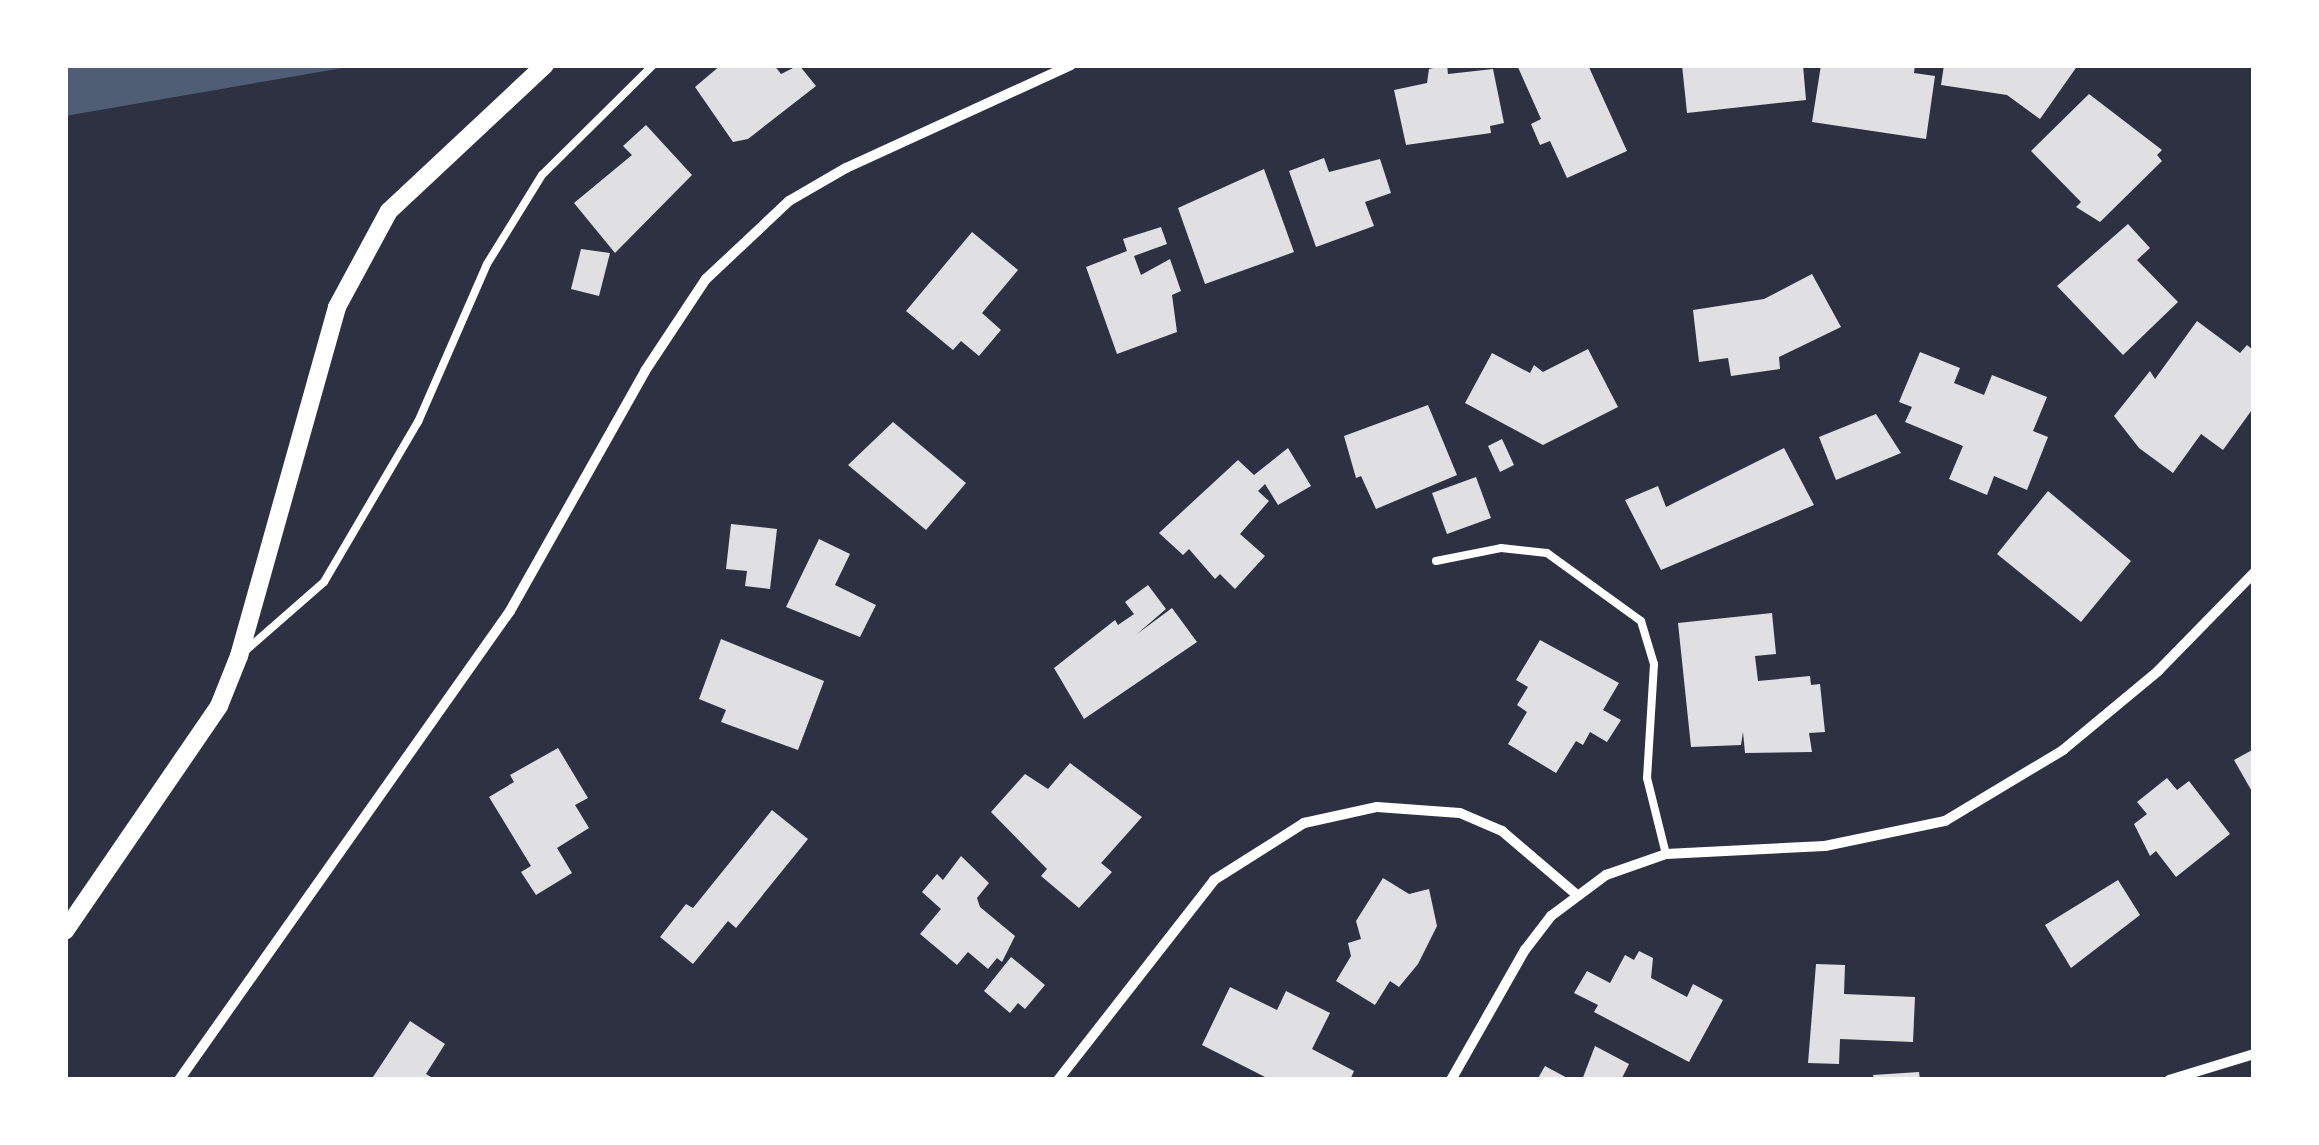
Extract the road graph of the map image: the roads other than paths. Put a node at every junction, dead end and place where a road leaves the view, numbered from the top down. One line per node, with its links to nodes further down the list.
1 (545, 65): 6 (street)
2 (653, 65): 6 (lane)
3 (1071, 65): 11 (street)
4 (1436, 561): 7 (lane)
5 (2254, 572): 7 (street)
6 (239, 656): 9 (street)
7 (1666, 854): 8 (street)
8 (1577, 895): 12 (street); 13 (street)
9 (65, 931)
10 (2254, 1054): 14 (street)
11 (179, 1080)
12 (1058, 1080)
13 (1452, 1080)
14 (2168, 1080)

